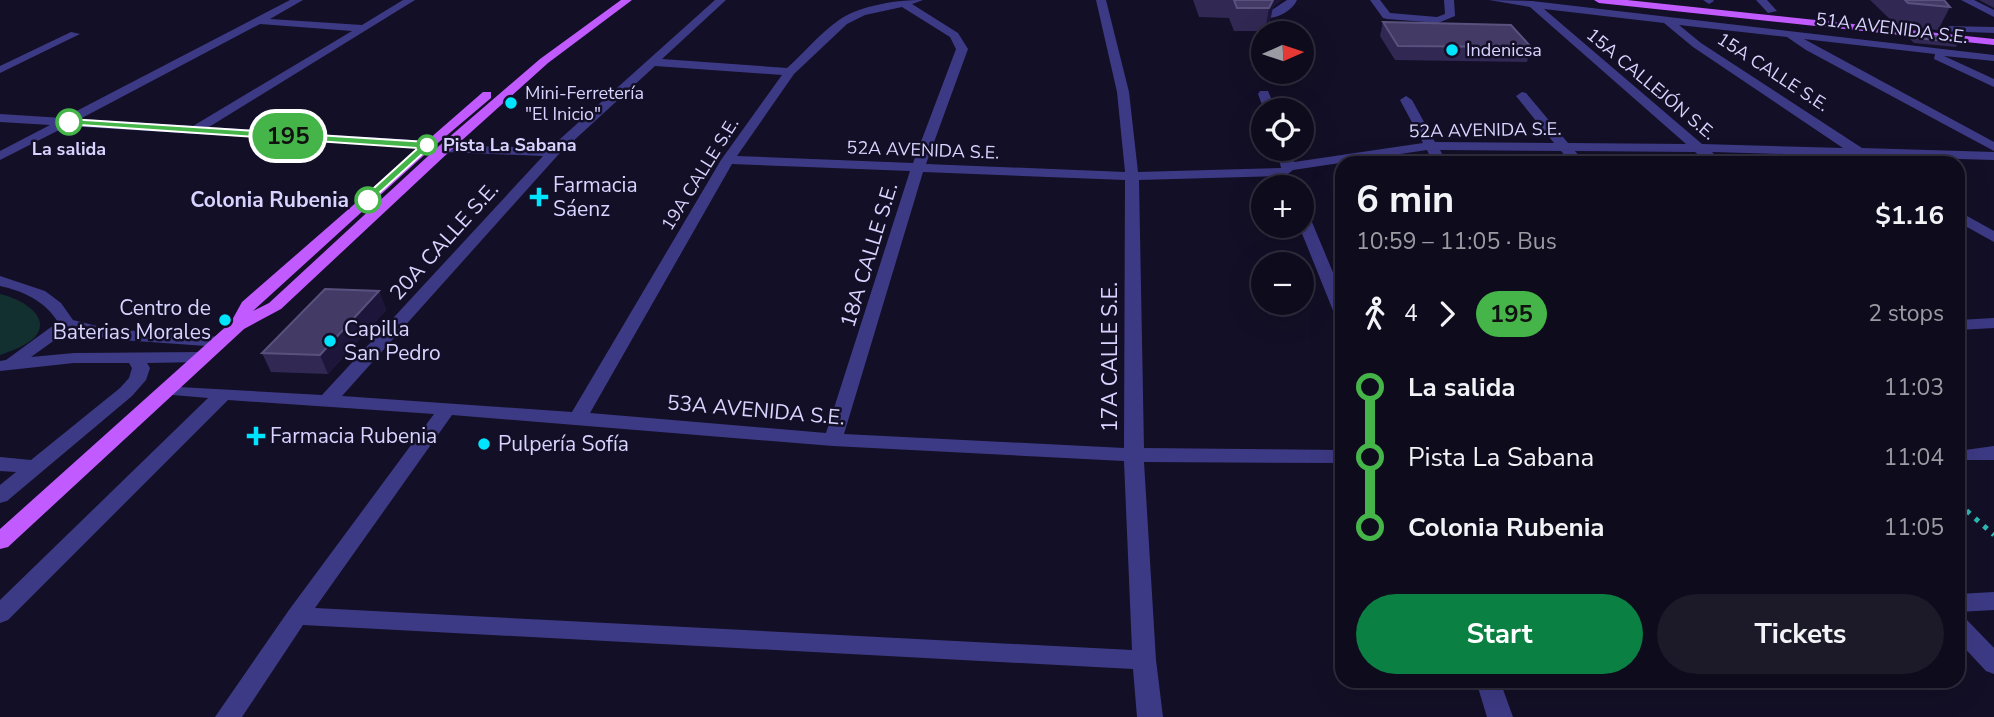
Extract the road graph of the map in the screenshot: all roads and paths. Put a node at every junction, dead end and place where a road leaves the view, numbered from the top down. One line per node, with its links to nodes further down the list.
1 (298, 0): 26 (street)
2 (410, 0): 27 (street)
3 (612, 0): 45 (main road)
4 (628, 0): 49 (main road)
5 (721, 0): 34 (street, 20A CALLE S.E.)
6 (1101, 0): 66 (street, 17A CALLE S.E.)
7 (1292, 0): 24 (street)
8 (1374, 0): 9 (street)
9 (1449, 0)
10 (1494, 0): 19 (street, 51A AVENIDA S.E.)
11 (1592, 0): 17 (main road)
12 (1599, 0): 17 (main road)
13 (1667, 0): 21 (main road)
14 (1707, 0): 21 (main road)
15 (1761, 0): 22 (street)
16 (1966, 0): 23 (street)
17 (1605, 1): 20 (main road)
18 (911, 2): 36 (street, 19A CALLE S.E.); 63 (street, 18A CALLE S.E.)
19 (1532, 4): 25 (street, 51A AVENIDA S.E.); 50 (street, 15A CALLEJÓN S.E.)
20 (1653, 6): 25 (street, 15A CALLE S.E.); 31 (main road)
21 (1751, 8): 22 (main road)
22 (1772, 11): 28 (main road)
23 (1994, 14)
24 (1270, 16)
25 (1666, 18): 30 (street, 51A AVENIDA S.E.); 52 (street, 15A CALLE S.E.)
26 (257, 21): 27 (street); 43 (street)
27 (362, 28): 44 (street)
28 (1994, 32)
29 (75, 34): 35 (street)
30 (1789, 34): 32 (street, 51A AVENIDA S.E.); 48 (street)
31 (1994, 42)
32 (1922, 50): 33 (street, 51A AVENIDA S.E.); 37 (street)
33 (1994, 58)
34 (650, 62): 36 (street); 51 (street, 20A CALLE S.E.)
35 (0, 69)
36 (790, 72): 60 (street, 19A CALLE S.E.)
37 (1994, 83)
38 (1264, 94): 40 (street)
39 (1522, 96): 47 (street)
40 (1266, 98)
41 (1406, 100): 46 (street)
42 (0, 118): 43 (street)
43 (66, 122): 44 (street); 53 (street)
44 (196, 130): 45 (street)
45 (427, 145): 75 (main road)
46 (1429, 146): 47 (street, 52A AVENIDA S.E.); 54 (street, 52A AVENIDA S.E.); 55 (street)
47 (1564, 146): 50 (street, 52A AVENIDA S.E.); 56 (street)
48 (1994, 147)
49 (445, 148): 51 (street); 75 (main road)
50 (1699, 148): 52 (street, 52A AVENIDA S.E.); 57 (street, 15A CALLEJÓN S.E.)
51 (553, 152): 82 (street, 20A CALLE S.E.)
52 (1861, 153): 58 (street, 15A CALLE S.E.); 59 (street, 52A AVENIDA S.E.)
53 (0, 156)
54 (1370, 156)
55 (1435, 156)
56 (1572, 156)
57 (1708, 156)
58 (1866, 156)
59 (1994, 156)
60 (728, 160): 63 (street, 52A AVENIDA S.E.); 84 (street, 19A CALLE S.E.)
61 (1285, 161): 64 (street)
62 (1335, 162): 64 (street, 52A AVENIDA S.E.)
63 (918, 167): 66 (street, 52A AVENIDA S.E.); 85 (street, 18A CALLE S.E.)
64 (1287, 170): 65 (street); 66 (street, 52A AVENIDA S.E.)
65 (1288, 175)
66 (1132, 176): 87 (street, 17A CALLE S.E.)
67 (1965, 219): 69 (street)
68 (1311, 238): 71 (street)
69 (1994, 238)
70 (0, 281): 72 (street)
71 (1335, 296)
72 (67, 323): 76 (street); 79 (street)
73 (1994, 323): 74 (street)
74 (1965, 325)
75 (238, 326): 76 (main road)
76 (220, 342): 78 (main road)
77 (135, 358): 78 (street); 79 (street); 91 (street)
78 (202, 358): 80 (main road)
79 (5, 365)
80 (167, 390): 81 (street, 53A AVENIDA S.E.); 95 (main road)
81 (223, 394): 82 (street, 53A AVENIDA S.E.); 98 (street)
82 (327, 401): 83 (street, 53A AVENIDA S.E.)
83 (447, 409): 84 (street, 53A AVENIDA S.E.); 99 (street)
84 (578, 418): 85 (street, 53A AVENIDA S.E.)
85 (833, 440): 87 (street, 53A AVENIDA S.E.)
86 (1994, 453): 88 (street)
87 (1134, 455): 89 (street, 53A AVENIDA S.E.); 101 (street, 17A CALLE S.E.)
88 (1972, 455)
89 (1335, 456)
90 (0, 464): 91 (street)
91 (36, 467): 92 (street)
92 (0, 496)
93 (1965, 509): 94 (path)
94 (1994, 535)
95 (0, 541)
96 (1994, 601): 97 (street)
97 (1965, 603)
98 (0, 614)
99 (297, 616): 101 (street); 104 (street)
100 (1965, 633): 102 (street)
101 (1144, 660): 105 (street, 17A CALLE S.E.)
102 (1994, 664)
103 (1490, 688): 106 (street)
104 (228, 717)
105 (1150, 717)
106 (1500, 717)

